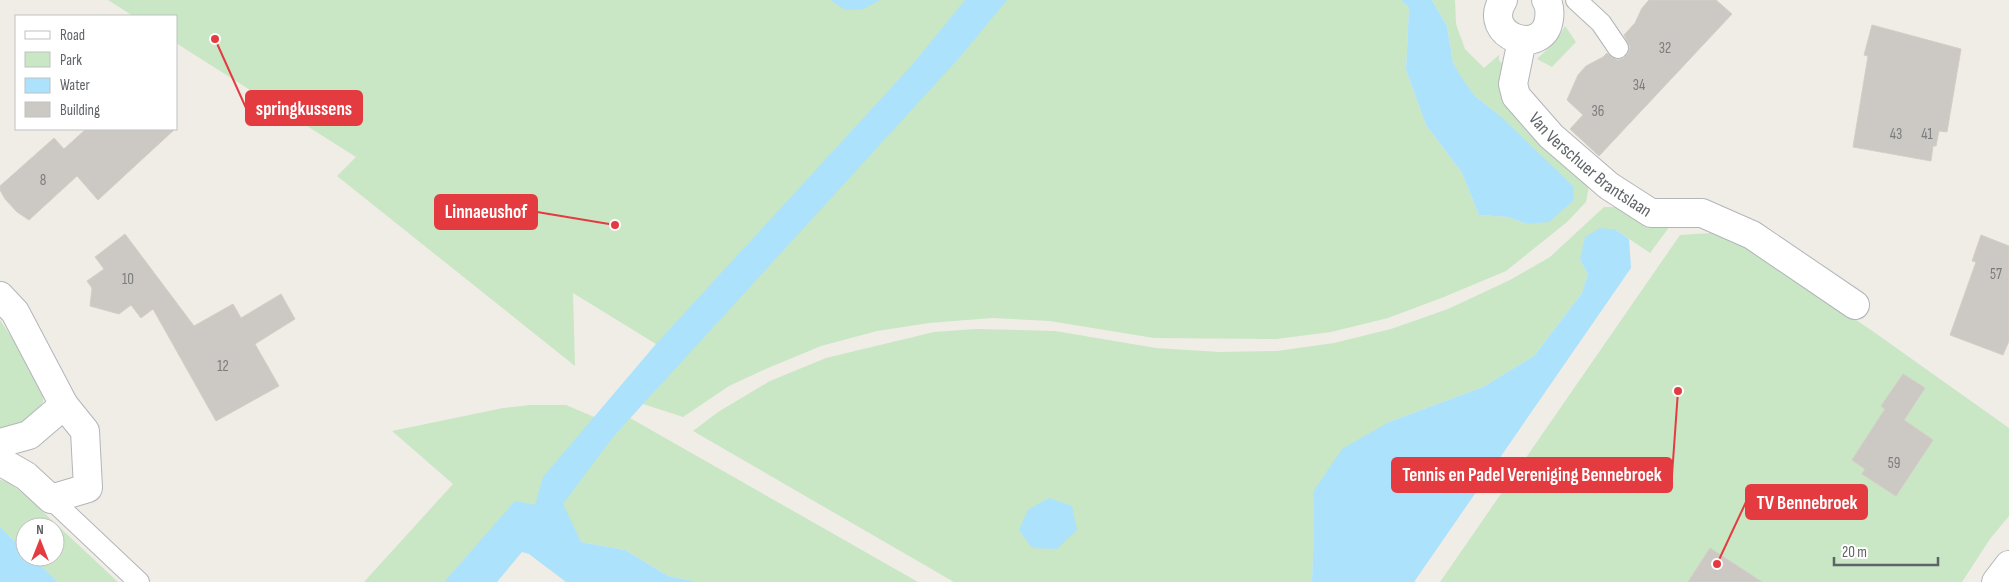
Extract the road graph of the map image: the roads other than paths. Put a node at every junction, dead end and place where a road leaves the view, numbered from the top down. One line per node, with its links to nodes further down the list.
1 (1503, 0): 4 (street)
2 (1576, 0): 5 (lane)
3 (1550, 2): 4 (street)
4 (1522, 40): 7 (street, Van Verschuer Brantslaan)
5 (1618, 48)
6 (0, 296): 8 (street)
7 (1855, 305)
8 (64, 405): 9 (street); 11 (street)
9 (0, 443)
10 (0, 461): 11 (street)
11 (50, 499): 13 (lane)
12 (2009, 565): 14 (street)
13 (139, 582)
14 (1996, 582)

